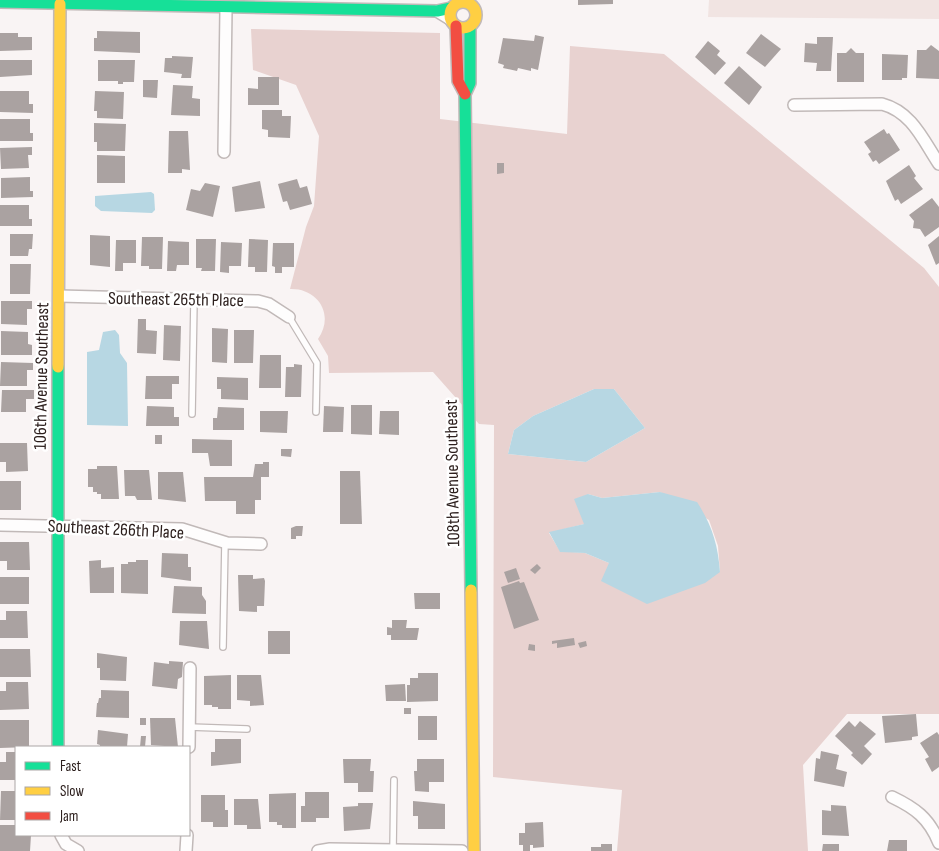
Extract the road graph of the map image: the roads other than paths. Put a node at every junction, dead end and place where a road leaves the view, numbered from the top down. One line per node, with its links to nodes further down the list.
1 (1, 1): 4 (street)
2 (78, 2): 4 (street); 6 (street)
3 (473, 3): 7 (street, 108th Avenue Southeast); 8 (street, 108th Avenue Southeast)
4 (60, 4): 13 (street, 106th Avenue Southeast)
5 (247, 4): 6 (street); 7 (street)
6 (226, 8): 11 (street)
7 (455, 11): 8 (street); 9 (street, 108th Avenue Southeast)
8 (470, 26): 9 (street, 108th Avenue Southeast)
9 (465, 94): 38 (street, 108th Avenue Southeast)
10 (794, 105): 12 (street)
11 (224, 152)
12 (939, 164)
13 (59, 296): 14 (street, Southeast 265th Place); 19 (street, 106th Avenue Southeast)
14 (194, 300): 15 (street, Southeast 265th Place); 17 (lane)
15 (289, 317): 16 (lane)
16 (316, 412)
17 (192, 414)
18 (0, 525): 19 (street, Southeast 266th Place)
19 (57, 526): 20 (street, Southeast 266th Place); 26 (street, 106th Avenue Southeast)
20 (225, 542): 21 (street, Southeast 266th Place); 22 (lane)
21 (261, 544)
22 (223, 647)
23 (190, 668): 24 (street)
24 (189, 727): 25 (lane); 27 (street)
25 (247, 729)
26 (58, 746)
27 (189, 746)
28 (394, 780): 33 (lane)
29 (892, 796): 32 (street)
30 (187, 836): 35 (street)
31 (64, 839): 34 (street)
32 (939, 842)
33 (394, 850): 36 (street); 37 (street)
34 (78, 851)
35 (186, 851)
36 (318, 851)
37 (462, 851)
38 (474, 851)

